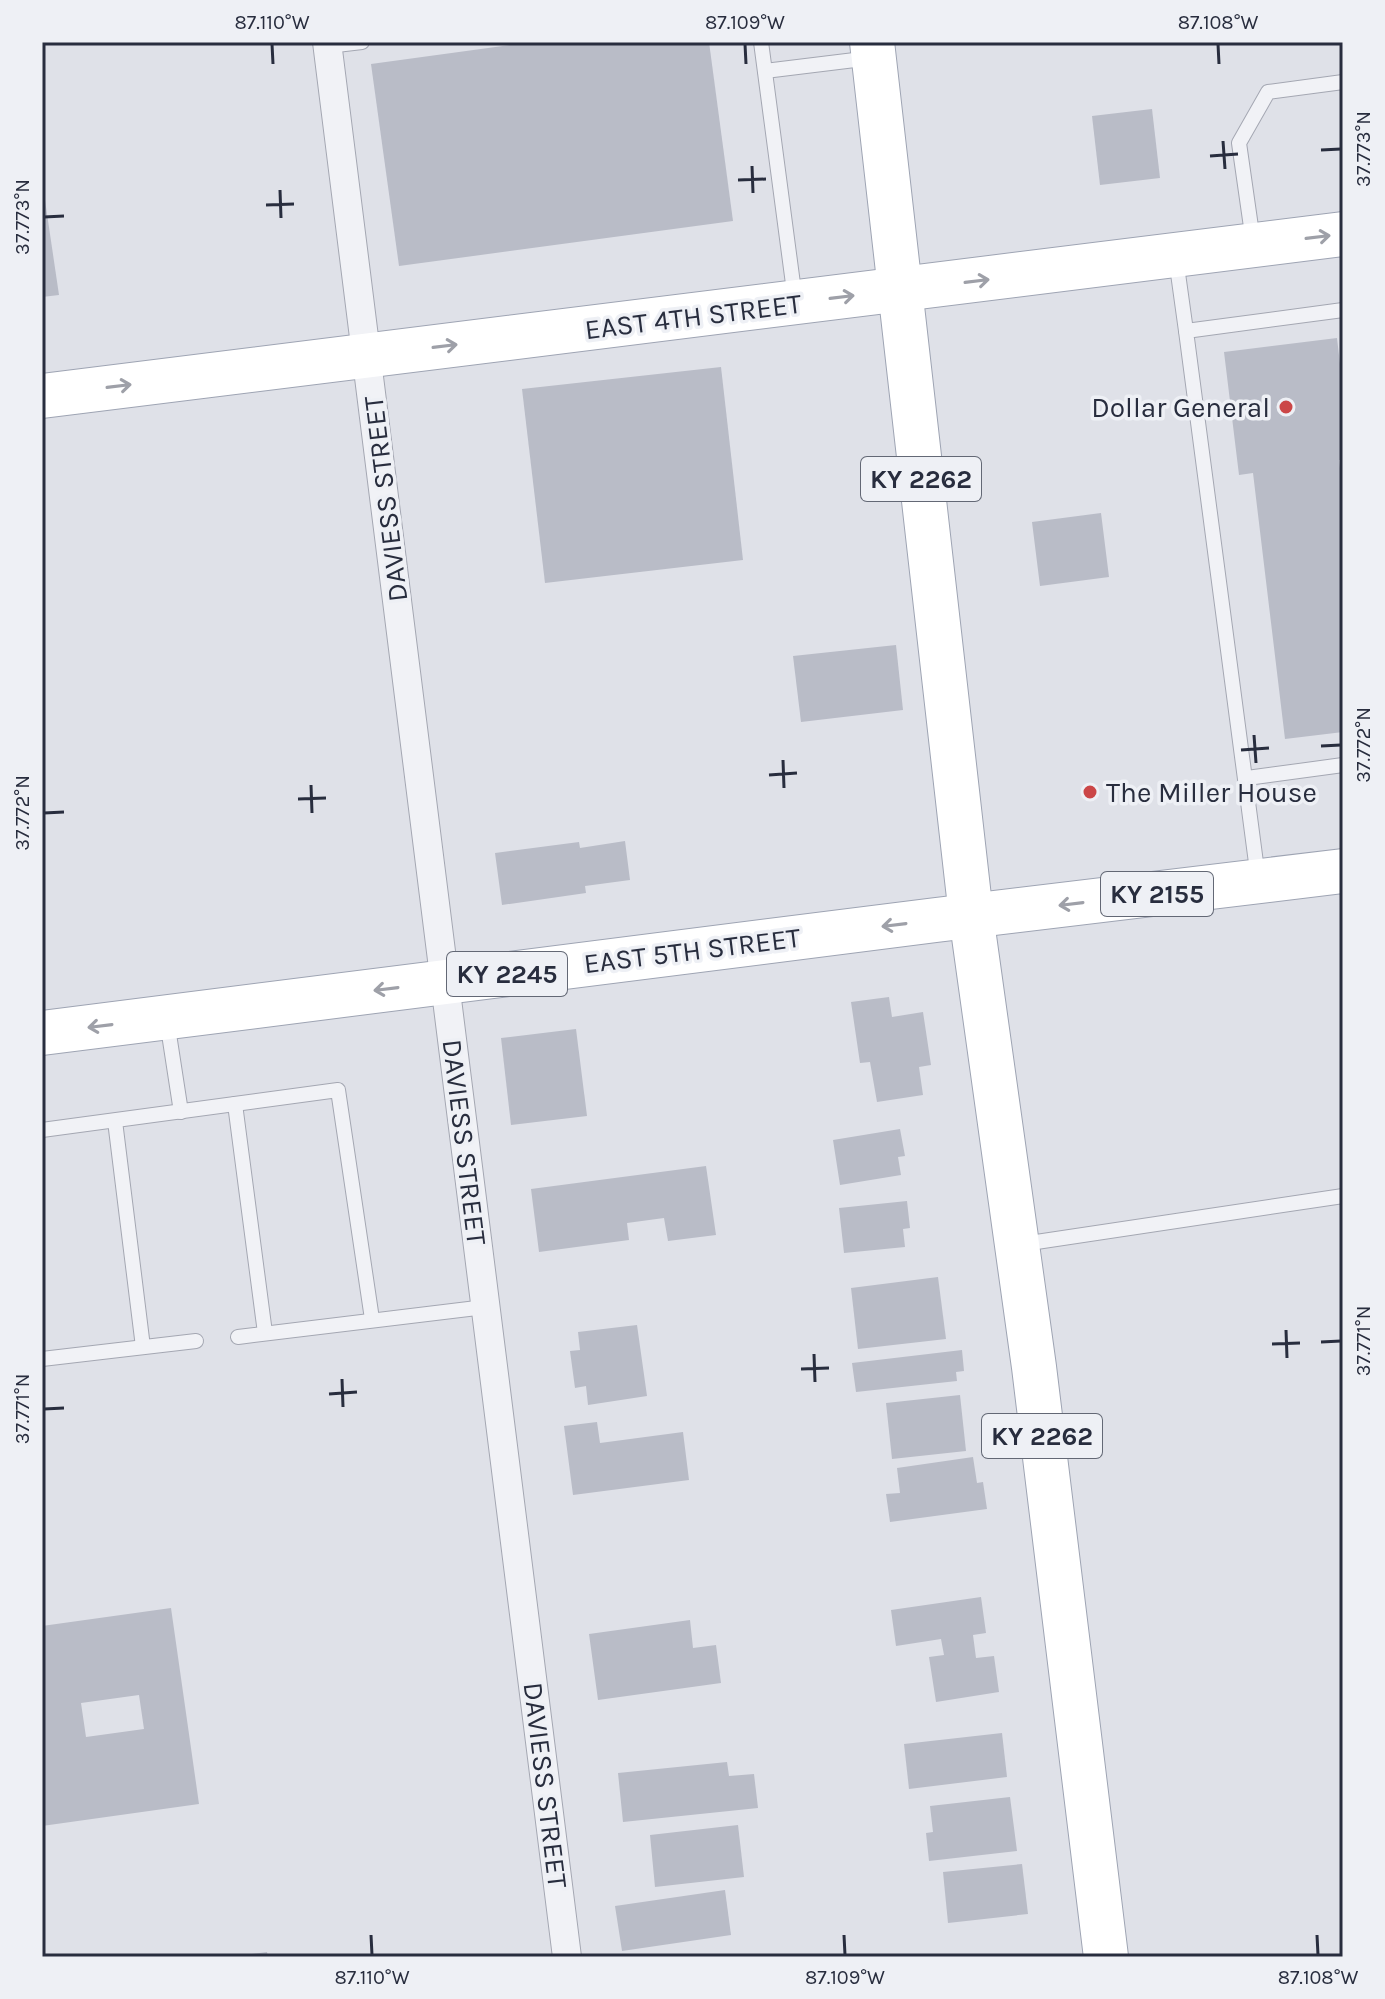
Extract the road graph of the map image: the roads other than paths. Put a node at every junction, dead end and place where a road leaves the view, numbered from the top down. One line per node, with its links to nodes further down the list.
1 (362, 42): 3 (lane)
2 (761, 42): 5 (lane)
3 (328, 44): 14 (street, DAVIESS STREET)
4 (873, 50): 5 (lane); 10 (main road, KY 2262)
5 (765, 71): 11 (lane)
6 (1343, 82): 8 (lane)
7 (1343, 234): 8 (main road, EAST 4TH STREET, one-way to 7)
8 (1253, 246): 9 (main road, EAST 4TH STREET)
9 (1176, 255): 10 (main road, EAST 4TH STREET, one-way to 9); 13 (lane)
10 (900, 290): 11 (main road, EAST 4TH STREET, one-way to 10); 20 (main road, KY 2262)
11 (795, 303): 14 (main road, EAST 4TH STREET, one-way to 11)
12 (1343, 310): 13 (lane)
13 (1186, 331): 17 (lane)
14 (367, 356): 15 (main road, EAST 4TH STREET, one-way to 14); 21 (street, DAVIESS STREET)
15 (42, 396)
16 (1343, 765): 17 (lane)
17 (1247, 778): 19 (lane)
18 (1343, 871): 19 (main road, EAST 5TH STREET / KY 2155)
19 (1258, 883): 20 (main road, EAST 5TH STREET / KY 2155, one-way to 20)
20 (971, 915): 21 (main road, EAST 5TH STREET / KY 2245, one-way to 21); 29 (main road, KY 2262)
21 (444, 982): 22 (main road, EAST 5TH STREET / KY 2245, one-way to 22); 30 (street, DAVIESS STREET)
22 (166, 1017): 23 (main road, EAST 5TH STREET / KY 2245, one-way to 23); 25 (lane)
23 (42, 1033)
24 (235, 1104): 25 (lane); 31 (lane); 32 (lane)
25 (181, 1112): 26 (lane)
26 (115, 1121): 27 (lane); 36 (lane)
27 (42, 1130)
28 (1343, 1196): 29 (lane)
29 (1017, 1244): 39 (main road, KY 2262)
30 (485, 1307): 31 (lane); 38 (street, DAVIESS STREET)
31 (372, 1319): 32 (lane)
32 (265, 1333): 33 (lane)
33 (238, 1337)
34 (196, 1341): 36 (lane)
35 (42, 1342): 37 (lane)
36 (143, 1347): 37 (lane)
37 (43, 1359)
38 (567, 1957)
39 (1106, 1957)

